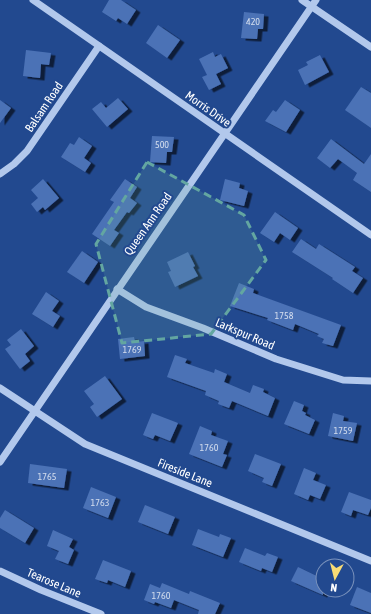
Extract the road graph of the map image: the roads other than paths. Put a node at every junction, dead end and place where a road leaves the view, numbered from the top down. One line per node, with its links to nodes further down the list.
1 (33, 0): 5 (street, Morris Drive)
2 (302, 0): 4 (street)
3 (316, 0): 4 (street, Queen Ann Road)
4 (311, 6): 6 (street); 7 (street, Queen Ann Road)
5 (99, 46): 7 (street, Morris Drive); 8 (street, Balsam Road)
6 (371, 47)
7 (224, 133): 9 (street, Morris Drive); 10 (street, Queen Ann Road)
8 (0, 174)
9 (371, 235)
10 (117, 289): 11 (street, Larkspur Road); 13 (street, Queen Ann Road)
11 (371, 381)
12 (0, 388): 13 (street, Fireside Lane)
13 (34, 411): 14 (street, Queen Ann Road); 15 (street, Fireside Lane)
14 (0, 462)
15 (371, 561)
16 (0, 571): 17 (street, Tearose Lane)
17 (101, 614)

